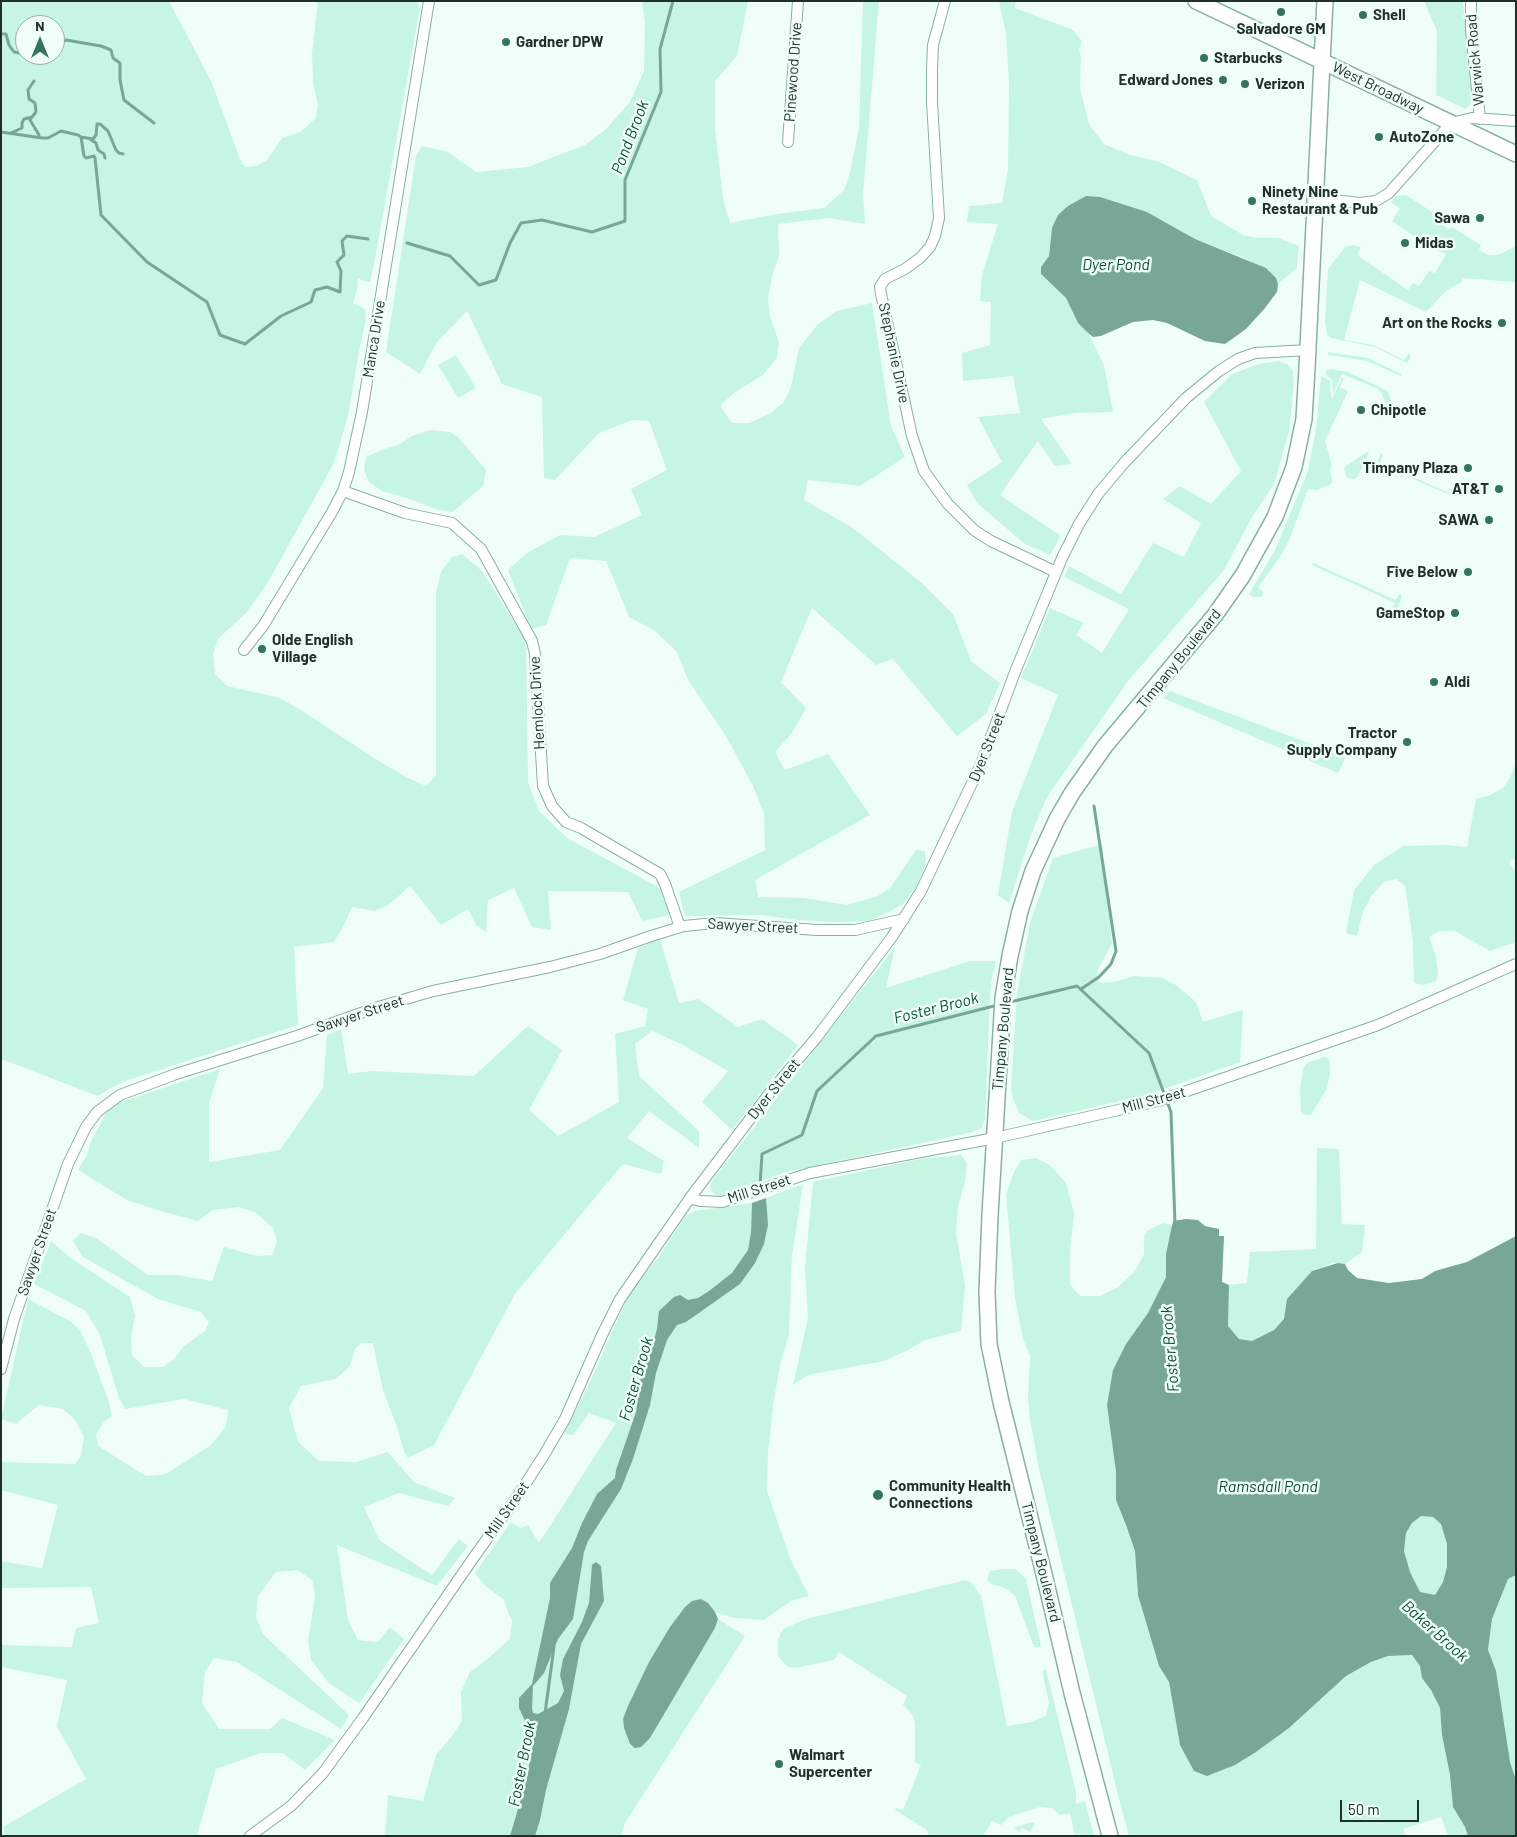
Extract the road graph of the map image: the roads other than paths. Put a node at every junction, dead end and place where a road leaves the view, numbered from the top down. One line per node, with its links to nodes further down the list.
1 (429, 1): 16 (street, Manca Drive)
2 (798, 1): 11 (street, Pinewood Drive)
3 (945, 1): 17 (street, Stephanie Drive)
4 (1196, 1): 7 (main road, West Broadway)
5 (1325, 1): 7 (main road, West Broadway)
6 (1471, 1): 8 (street, Warwick Road)
7 (1322, 61): 10 (main road, West Broadway); 13 (main road, West Broadway)
8 (1480, 118): 9 (street); 10 (street)
9 (1516, 121)
10 (1451, 123): 12 (main road, West Broadway); 14 (street)
11 (788, 142)
12 (1516, 154)
13 (1317, 172): 14 (main road, Timpany Boulevard)
14 (1316, 198): 15 (main road, Timpany Boulevard)
15 (1308, 350): 17 (street, Dyer Street); 22 (main road, Timpany Boulevard)
16 (343, 491): 18 (street, Manca Drive); 20 (street, Hemlock Drive)
17 (1056, 572): 19 (street, Dyer Street)
18 (244, 650)
19 (904, 919): 20 (street, Sawyer Street); 23 (street, Dyer Street)
20 (680, 927): 24 (street, Sawyer Street)
21 (1516, 964): 22 (street, Mill Street)
22 (995, 1138): 23 (street, Mill Street); 26 (main road, Timpany Boulevard)
23 (690, 1198): 25 (street, Mill Street)
24 (1, 1369)
25 (250, 1836)
26 (1110, 1836)

